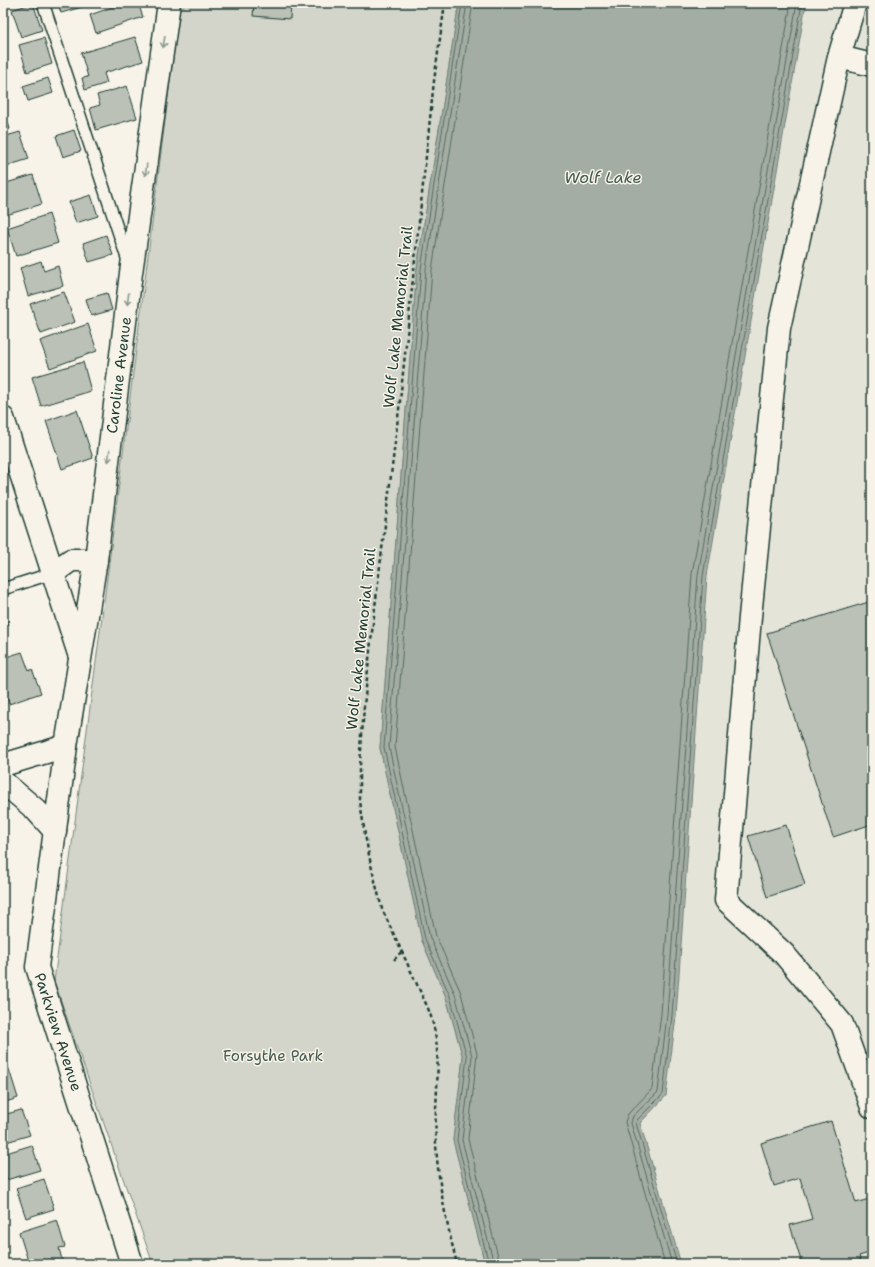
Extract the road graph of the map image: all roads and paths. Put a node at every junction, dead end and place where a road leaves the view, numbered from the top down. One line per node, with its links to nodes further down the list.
1 (43, 3): 7 (lane)
2 (169, 3): 7 (street, Caroline Avenue, one-way to 7)
3 (445, 3): 17 (path, Wolf Lake Memorial Trail)
4 (855, 3): 5 (street)
5 (839, 57): 6 (street); 19 (street)
6 (872, 65)
7 (132, 273): 9 (street, Caroline Avenue, one-way to 9)
8 (3, 418): 10 (street)
9 (96, 560): 10 (street); 12 (street, Caroline Avenue)
10 (53, 573): 11 (lane); 12 (street)
11 (3, 589)
12 (80, 657): 13 (street, Caroline Avenue)
13 (66, 746): 14 (street); 16 (street, Parkview Avenue)
14 (3, 765)
15 (3, 782): 16 (street)
16 (55, 831): 20 (street, Parkview Avenue)
17 (402, 951): 18 (path); 21 (path, Wolf Lake Memorial Trail)
18 (394, 960)
19 (872, 1107)
20 (132, 1264)
21 (457, 1264)

